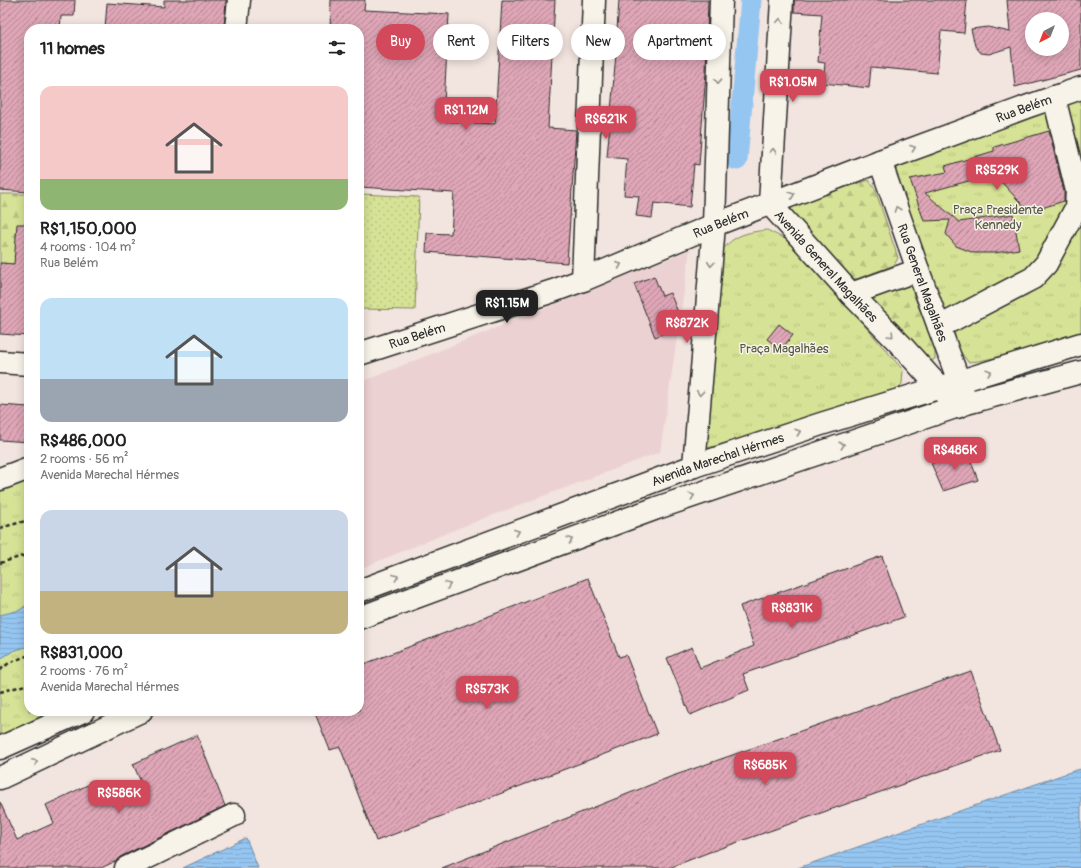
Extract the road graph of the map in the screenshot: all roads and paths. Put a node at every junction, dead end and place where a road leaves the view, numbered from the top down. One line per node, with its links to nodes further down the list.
1 (239, 0): 5 (street)
2 (594, 0): 12 (street)
3 (721, 0): 10 (street, one-way to 10)
4 (782, 0): 9 (street, Avenida General Magalhães, one-way to 4)
5 (237, 24)
6 (1081, 88): 7 (street, Rua Belém)
7 (1054, 97): 8 (street, Rua Belém, one-way to 7); 14 (street)
8 (880, 160): 9 (street, Rua Belém, one-way to 8); 11 (street, Rua General Magalhães, one-way to 8)
9 (770, 204): 10 (street, Rua Belém); 13 (street, Avenida General Magalhães)
10 (714, 225): 12 (street, Rua Belém, one-way to 10); 22 (street, one-way to 22)
11 (918, 270): 13 (street); 14 (street, Rua General Magalhães)
12 (583, 280): 16 (street, Rua Belém)
13 (851, 294): 20 (street, Avenida General Magalhães, one-way to 20)
14 (939, 327): 20 (street, Rua General Magalhães)
15 (1081, 344): 20 (street, Avenida Marechal Hérmes, one-way to 15)
16 (364, 352)
17 (0, 362): 18 (street)
18 (24, 364)
19 (1081, 372): 21 (street, Avenida Marechal Hérmes)
20 (950, 384): 21 (street, Avenida General Magalhães); 22 (street, Avenida Marechal Hérmes, one-way to 20)
21 (962, 405): 30 (street, Avenida Marechal Hérmes, one-way to 21)
22 (694, 466): 29 (street, Avenida Marechal Hérmes, one-way to 22)
23 (24, 470): 24 (street)
24 (0, 479)
25 (24, 521): 26 (path)
26 (0, 528)
27 (24, 556): 28 (path)
28 (0, 563)
29 (364, 589)
30 (364, 616)
31 (24, 657): 32 (path)
32 (0, 670)
33 (24, 685): 34 (path)
34 (0, 692)
35 (72, 716): 37 (street)
36 (130, 716): 38 (street, one-way to 36)
37 (0, 748)
38 (0, 778)
39 (234, 815): 40 (street)
40 (126, 868)

